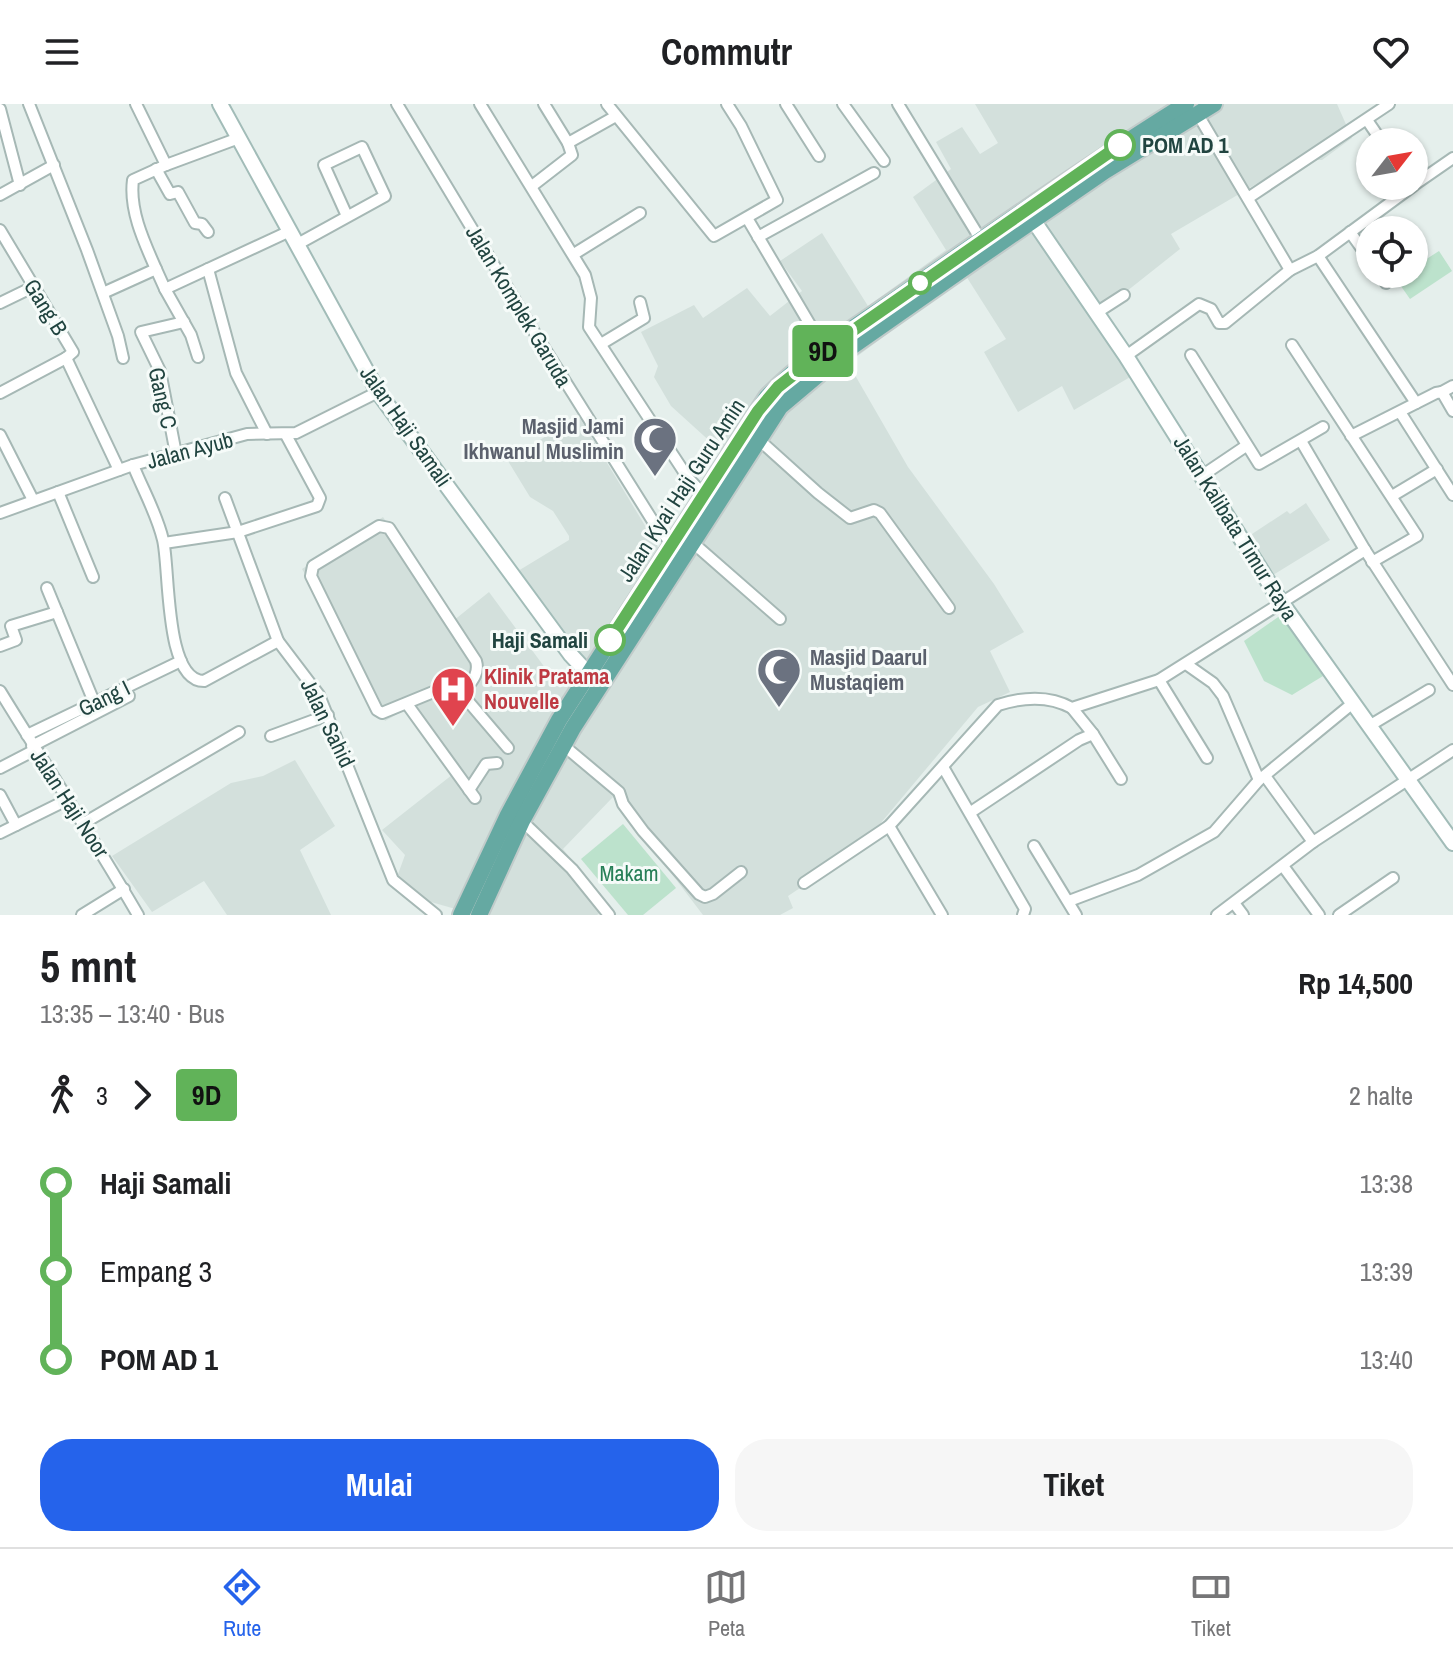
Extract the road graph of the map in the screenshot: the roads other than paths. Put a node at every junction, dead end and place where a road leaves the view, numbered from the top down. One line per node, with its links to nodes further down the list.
1 (29, 104): 24 (street)
2 (136, 104): 25 (street)
3 (220, 104): 19 (street, Jalan Haji Samali)
4 (397, 104): 93 (street, Jalan Komplek Garuda)
5 (480, 104): 29 (street)
6 (544, 104): 20 (street)
7 (607, 104): 16 (street)
8 (727, 104): 36 (street)
9 (786, 104): 21 (street)
10 (843, 104): 23 (street)
11 (898, 104): 38 (street)
12 (1214, 104): 15 (main road, Jalan Kyai Haji Guru Amin)
13 (1389, 104): 17 (street)
14 (3, 107): 28 (street)
15 (1192, 107): 31 (street); 34 (main road, Jalan Kyai Haji Guru Amin)
16 (616, 116): 20 (street); 36 (street)
17 (1367, 120): 18 (street); 31 (street)
18 (1372, 128)
19 (239, 138): 25 (street); 42 (street, Jalan Haji Samali)
20 (568, 143): 29 (street)
21 (819, 156)
22 (1453, 158): 27 (street)
23 (884, 161)
24 (54, 165): 28 (street); 51 (street)
25 (161, 167): 39 (street); 46 (street)
26 (874, 173): 41 (street)
27 (1428, 176)
28 (20, 185): 30 (street)
29 (532, 186): 44 (street)
30 (0, 195)
31 (1248, 198): 48 (street)
32 (1394, 200): 40 (street)
33 (640, 213): 44 (street)
34 (1029, 214): 38 (main road, Jalan Kyai Haji Guru Amin); 55 (street, Jalan Kalibata Timur Raya); 77 (main road, Jalan Kyai Haji Guru Amin)
35 (347, 216): 35 (street); 42 (street)
36 (747, 218): 41 (street)
37 (0, 230): 49 (street, Gang B)
38 (975, 231): 58 (main road, Jalan Kyai Haji Guru Amin)
39 (208, 232)
40 (1350, 232): 43 (street); 45 (street)
41 (758, 237): 58 (street)
42 (293, 238): 47 (street); 66 (street, Jalan Haji Samali)
43 (1356, 240)
44 (574, 254): 57 (street)
45 (1318, 256): 48 (street); 69 (street)
46 (156, 269): 50 (street); 51 (street)
47 (208, 269): 50 (street); 73 (street)
48 (1290, 270): 61 (street)
49 (33, 287): 54 (street); 63 (street, Gang B)
50 (165, 289): 56 (street)
51 (103, 293): 64 (street)
52 (1124, 295): 55 (street)
53 (640, 302): 57 (street)
54 (0, 303)
55 (1096, 313): 61 (street, Jalan Kalibata Timur Raya)
56 (184, 322): 62 (street); 80 (street, Gang C)
57 (601, 344): 86 (street)
58 (822, 344): 86 (main road, Jalan Kyai Haji Guru Amin)
59 (1292, 345): 76 (street)
60 (1191, 355): 79 (street)
61 (1126, 356): 84 (street, Jalan Kalibata Timur Raya)
62 (198, 357)
63 (66, 358): 68 (street); 83 (street, Gang B)
64 (123, 358)
65 (1453, 386): 67 (street)
66 (378, 392): 75 (street, Jalan Ayub); 108 (street, Jalan Haji Samali)
67 (1442, 392): 69 (street); 70 (street)
68 (0, 393)
69 (1416, 403): 71 (street)
70 (1453, 411)
71 (1400, 412): 76 (street); 82 (street)
72 (1323, 427): 78 (street)
73 (267, 434): 75 (street, Jalan Ayub); 80 (street, Jalan Ayub)
74 (0, 435): 90 (street)
75 (286, 435): 92 (street)
76 (1351, 436): 88 (street)
77 (758, 439): 94 (main road, Jalan Kyai Haji Guru Amin); 101 (street)
78 (1301, 441): 79 (street); 96 (street)
79 (1246, 446): 84 (street)
80 (176, 454): 81 (street, Jalan Ayub)
81 (133, 465): 83 (street, Jalan Ayub); 95 (street)
82 (1437, 469): 87 (street); 88 (street)
83 (119, 470): 85 (street, Jalan Ayub)
84 (1203, 475): 100 (street, Jalan Kalibata Timur Raya)
85 (58, 492): 90 (street, Jalan Ayub); 98 (street)
86 (702, 493): 93 (main road, Jalan Kyai Haji Guru Amin)
87 (1453, 495)
88 (1392, 496): 97 (street)
89 (225, 498): 92 (street, Jalan Sahid)
90 (33, 500): 91 (street, Jalan Ayub)
91 (0, 513)
92 (238, 532): 95 (street); 104 (street, Jalan Sahid)
93 (669, 541): 108 (main road, Jalan Kyai Haji Guru Amin)
94 (692, 542): 103 (street); 108 (main road, Jalan Kyai Haji Guru Amin)
95 (164, 543): 106 (street)
96 (1365, 550): 97 (street); 100 (street)
97 (1372, 562): 110 (street)
98 (93, 577)
99 (47, 588): 102 (street)
100 (1281, 602): 107 (street); 116 (street, Jalan Kalibata Timur Raya)
101 (949, 608)
102 (57, 612): 105 (street); 115 (street)
103 (780, 619)
104 (278, 641): 106 (street); 119 (street, Jalan Sahid)
105 (0, 646)
106 (181, 661): 115 (street, Gang I)
107 (1186, 664): 109 (street); 133 (street)
108 (590, 676): 125 (main road); 158 (main road)
109 (1159, 680): 118 (street); 129 (street)
110 (1453, 685)
111 (1429, 690): 120 (street)
112 (0, 691): 123 (street, Jalan Haji Noor)
113 (462, 694): 117 (street); 117 (street); 127 (street)
114 (129, 696): 126 (street)
115 (94, 702): 123 (street, Gang I)
116 (1353, 703): 120 (street, Jalan Kalibata Timur Raya); 133 (street)
117 (407, 704): 130 (street)
118 (1072, 708): 122 (street); 131 (street)
119 (328, 715): 124 (street); 154 (street, Jalan Sahid)
120 (1369, 726): 135 (street, Jalan Kalibata Timur Raya)
121 (239, 732): 140 (street)
122 (1093, 734): 134 (street); 138 (street)
123 (27, 735): 126 (street, Jalan Haji Noor)
124 (271, 736)
125 (563, 745): 139 (main road); 148 (street)
126 (34, 748): 132 (street); 137 (street, Jalan Haji Noor)
127 (508, 748)
128 (1453, 750): 135 (street)
129 (1207, 758)
130 (497, 763)
131 (943, 767): 138 (street); 142 (street)
132 (0, 768)
133 (1262, 778): 144 (street); 152 (street)
134 (1121, 779)
135 (1407, 780): 144 (street); 145 (street, Jalan Kalibata Timur Raya)
136 (0, 795): 141 (street)
137 (69, 799): 140 (street, Jalan Haji Noor); 141 (street)
138 (971, 812): 162 (street)
139 (522, 821): 159 (main road); 160 (street)
140 (84, 823): 151 (street, Jalan Haji Noor)
141 (16, 825): 143 (street)
142 (889, 826): 150 (street); 161 (street)
143 (0, 833)
144 (1313, 842): 147 (street)
145 (1453, 843)
146 (1034, 846): 152 (street)
147 (1283, 866): 153 (street); 166 (street)
148 (741, 872)
149 (1393, 878): 155 (street)
150 (804, 883)
151 (124, 889): 156 (street); 157 (street, Jalan Haji Noor)
152 (1069, 901): 163 (street)
153 (1234, 903): 164 (street); 165 (street)
154 (435, 914)
155 (1344, 914)
156 (82, 915)
157 (138, 915)
158 (461, 915)
159 (479, 915)
160 (609, 915)
161 (942, 915)
162 (1023, 915)
163 (1076, 915)
164 (1217, 915)
165 (1243, 915)
166 (1319, 915)

